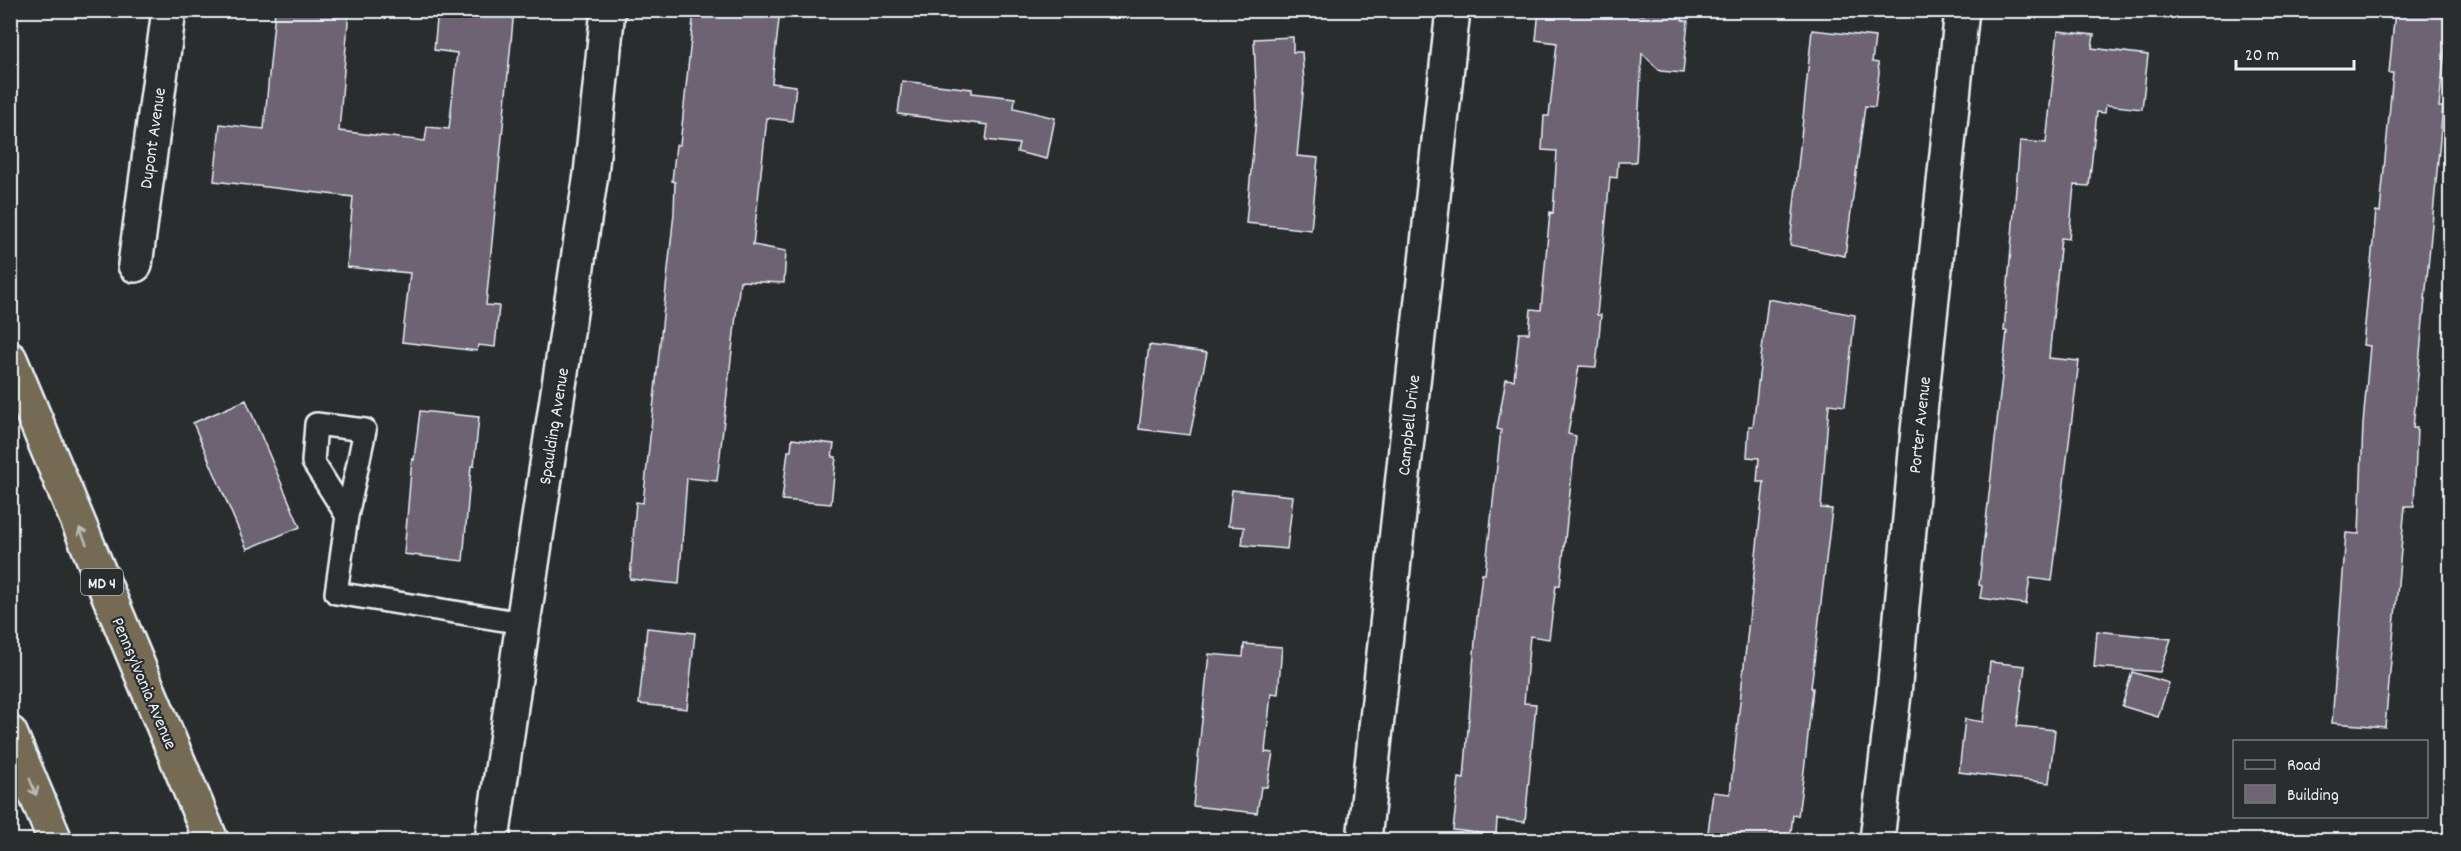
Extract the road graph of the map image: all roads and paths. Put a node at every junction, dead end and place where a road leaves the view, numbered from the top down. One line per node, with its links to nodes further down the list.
1 (170, 10): 5 (street, Dupont Avenue)
2 (608, 10): 8 (street, Spaulding Avenue)
3 (1453, 10): 13 (street, Campbell Drive)
4 (1962, 10): 14 (street, Porter Avenue)
5 (135, 265)
6 (10, 359): 11 (highway, Pennsylvania Avenue / MD 4, one-way to 6)
7 (347, 516): 8 (lane)
8 (523, 623): 12 (street, Spaulding Avenue)
9 (10, 733): 10 (highway, one-way to 10)
10 (55, 840)
11 (211, 840)
12 (492, 840)
13 (1364, 840)
14 (1877, 840)

